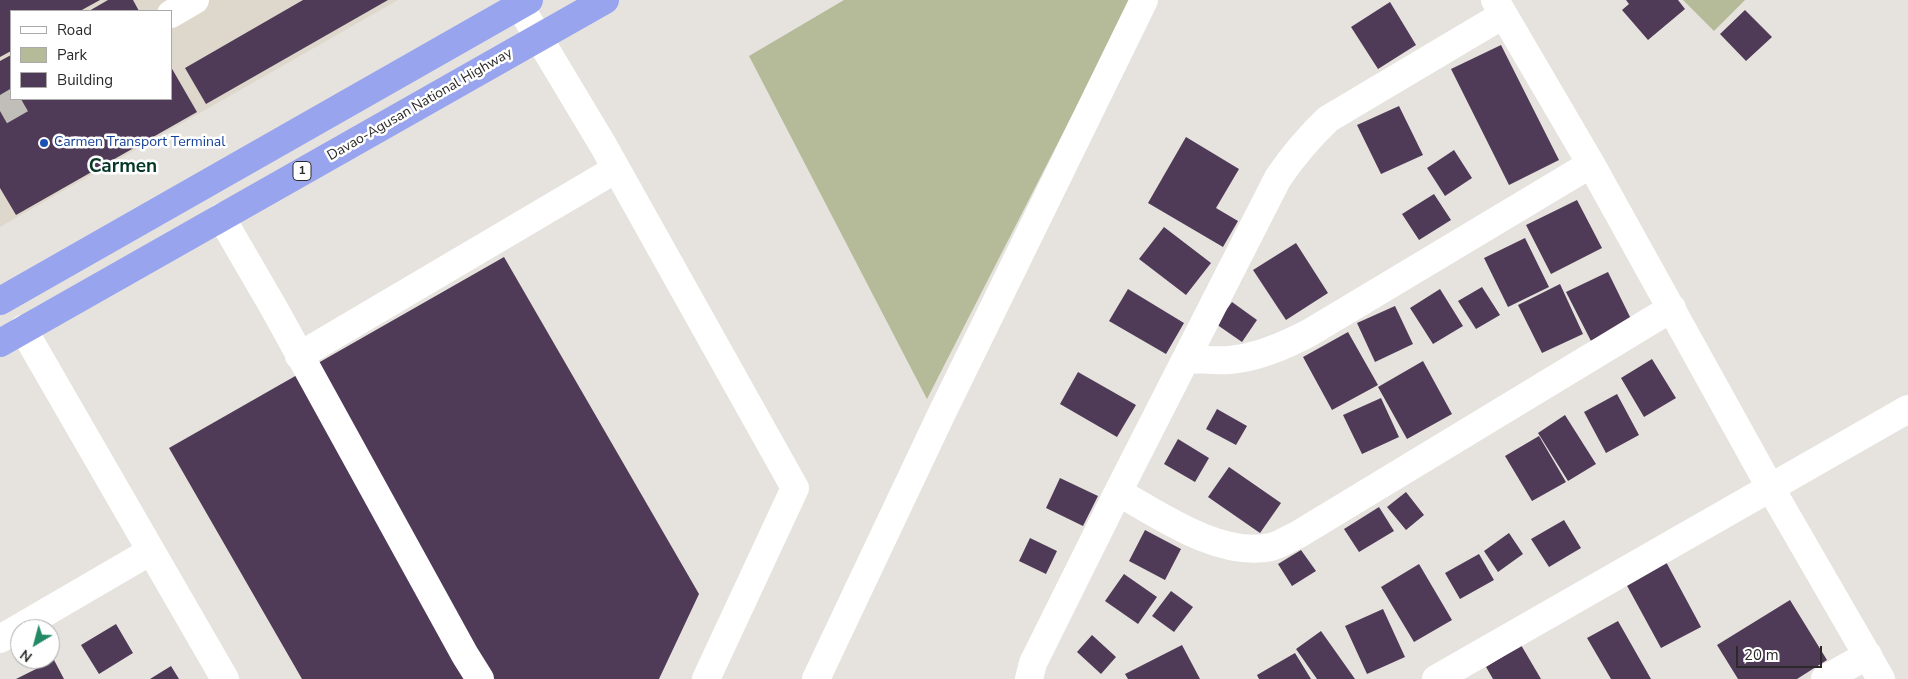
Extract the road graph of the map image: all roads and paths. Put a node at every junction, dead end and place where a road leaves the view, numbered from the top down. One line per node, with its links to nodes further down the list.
1 (195, 0): 6 (street)
2 (605, 0): 7 (highway, Davao-Agusan National Highway / 1)
3 (1144, 0): 28 (street)
4 (522, 2): 7 (street); 10 (highway)
5 (1499, 7): 8 (street); 18 (street)
6 (172, 13)
7 (539, 38): 9 (street); 11 (highway, Davao-Agusan National Highway / 1)
8 (1591, 164): 14 (street); 18 (street)
9 (616, 170): 17 (street); 27 (street)
10 (157, 212): 12 (highway); 13 (highway)
11 (221, 217): 12 (highway, Davao-Agusan National Highway / 1); 17 (street)
12 (175, 244): 15 (highway, Davao-Agusan National Highway / 1)
13 (0, 301)
14 (1672, 308): 20 (street); 21 (street)
15 (23, 329): 16 (highway, Davao-Agusan National Highway / 1); 22 (street)
16 (0, 343)
17 (299, 356): 26 (street)
18 (1186, 359): 21 (street)
19 (1908, 409): 20 (street)
20 (1770, 487): 24 (street); 30 (street)
21 (1118, 492): 29 (street)
22 (152, 551): 23 (street); 25 (street)
23 (0, 639)
24 (1868, 655): 31 (street); 32 (street)
25 (225, 679)
26 (480, 679)
27 (706, 679)
28 (816, 679)
29 (1029, 679)
30 (1436, 679)
31 (1825, 679)
32 (1881, 679)

